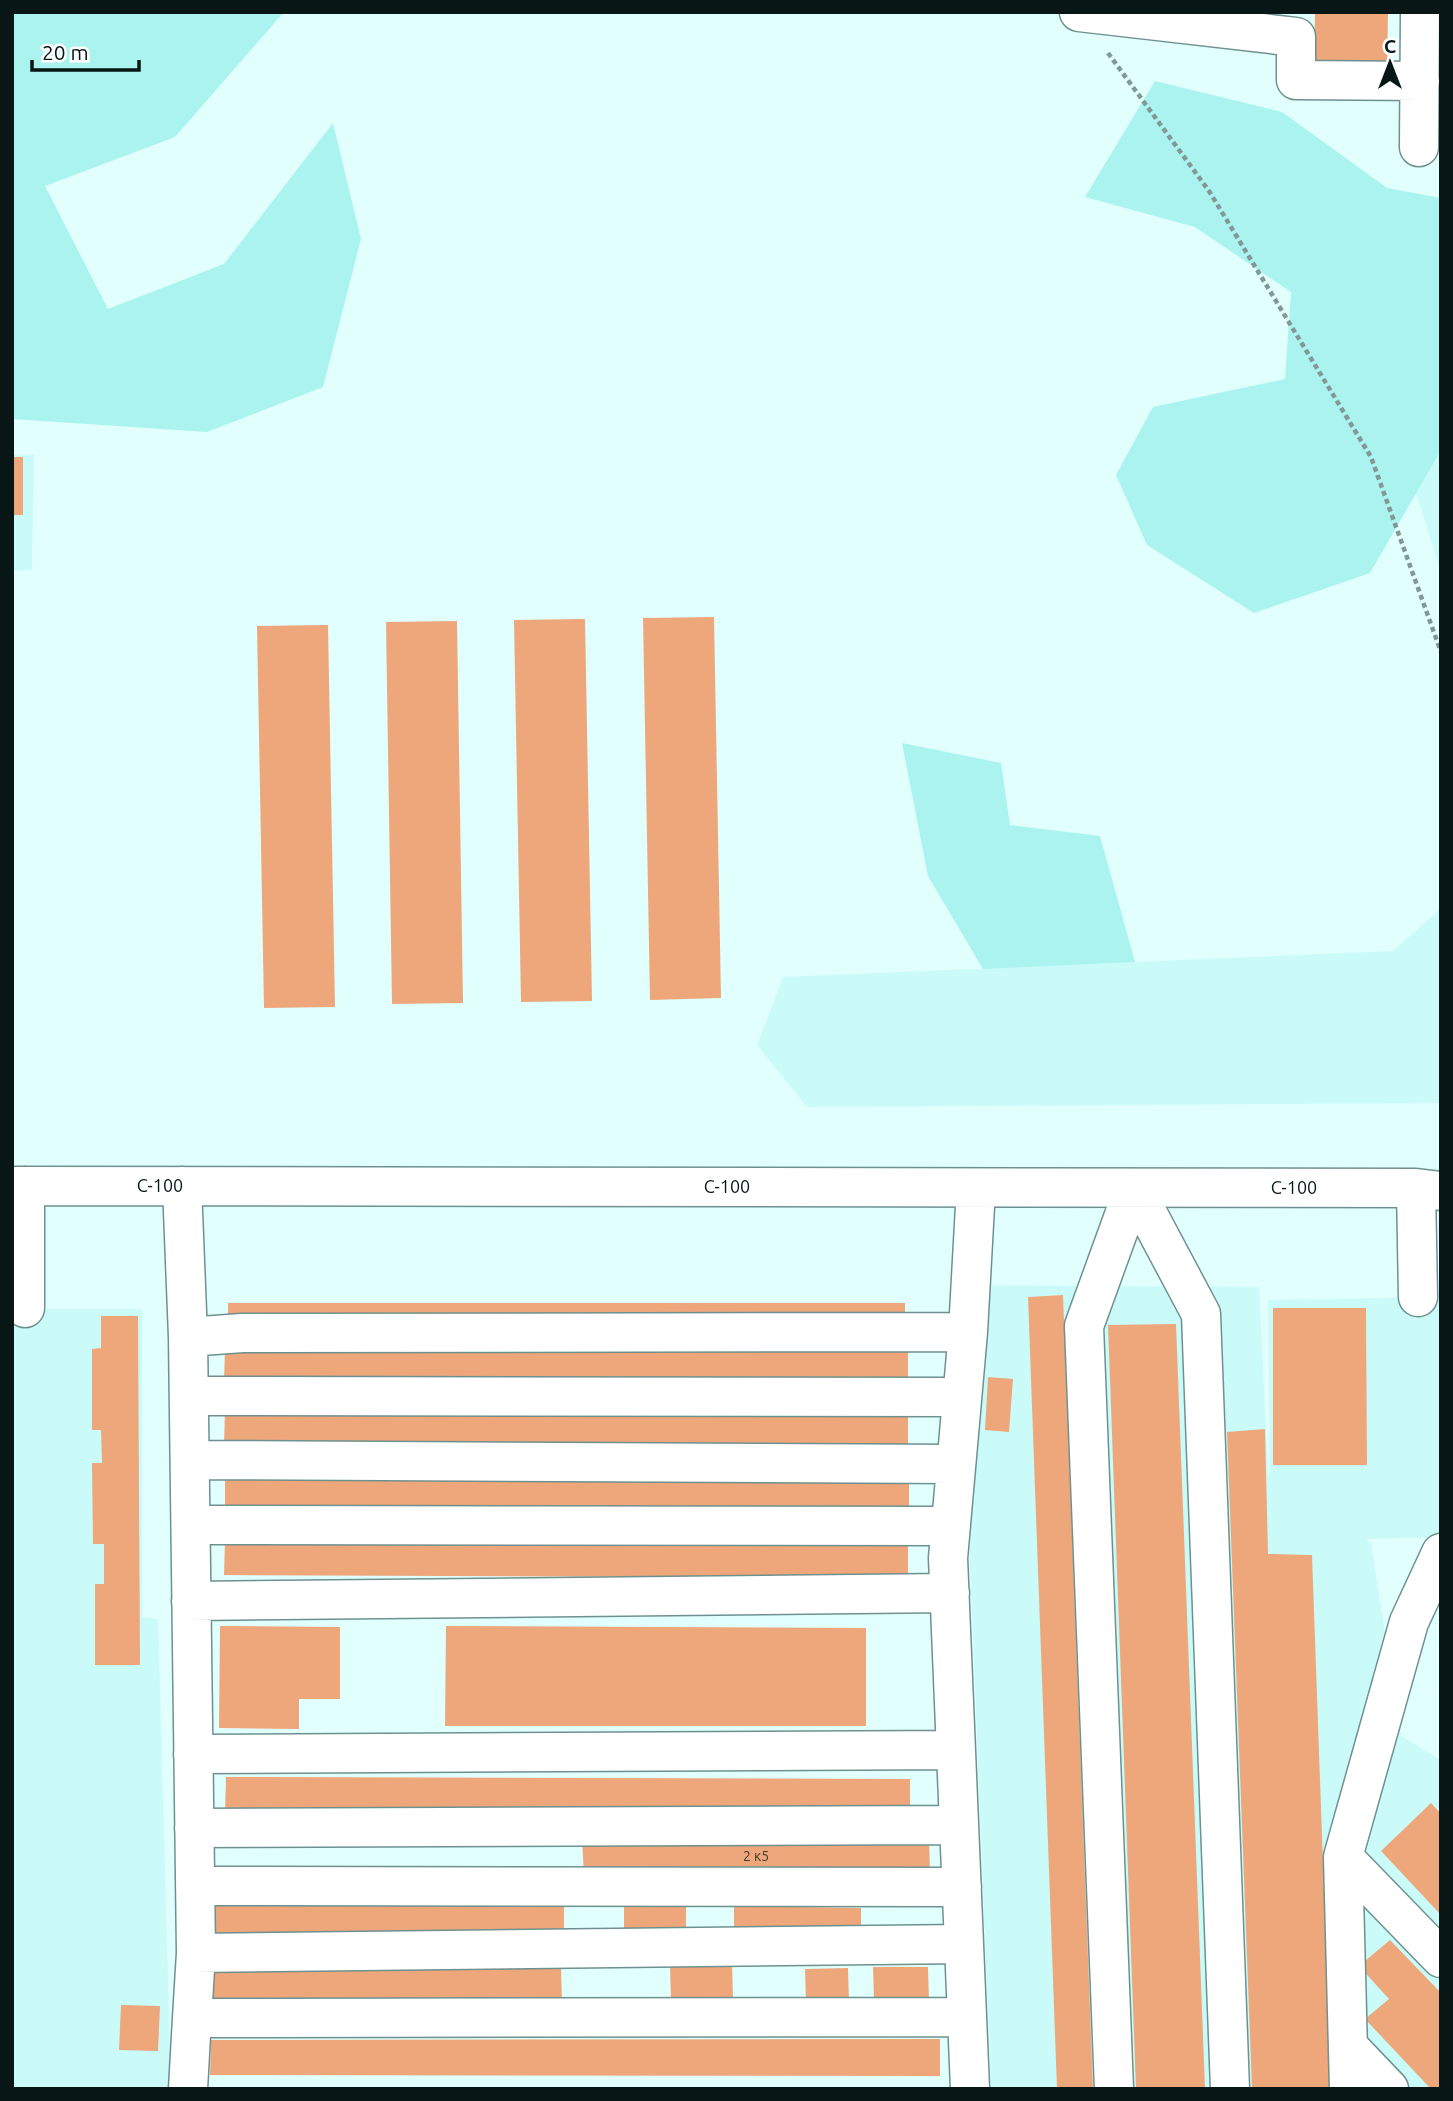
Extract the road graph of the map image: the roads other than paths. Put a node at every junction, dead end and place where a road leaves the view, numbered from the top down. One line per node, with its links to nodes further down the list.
1 (1420, 12): 3 (street)
2 (1079, 13): 3 (street)
3 (1420, 81): 4 (street)
4 (1419, 147)
5 (19, 1186): 6 (street, С-100); 11 (street)
6 (182, 1186): 7 (street, С-100); 13 (street)
7 (976, 1188): 8 (street, С-100); 12 (street)
8 (1134, 1188): 9 (street, С-100); 38 (street); 39 (street)
9 (1434, 1192): 10 (street)
10 (1418, 1297)
11 (25, 1308)
12 (968, 1332): 13 (street); 15 (street)
13 (188, 1338): 14 (street)
14 (189, 1396): 15 (street); 16 (street)
15 (961, 1397): 17 (street)
16 (190, 1460): 17 (street); 18 (street)
17 (956, 1464): 19 (street)
18 (191, 1525): 19 (street); 22 (street)
19 (951, 1526): 21 (street)
20 (1441, 1553): 27 (street)
21 (950, 1593): 22 (street); 23 (street)
22 (191, 1601): 24 (street)
23 (956, 1750): 24 (street); 25 (street)
24 (193, 1754): 26 (street)
25 (959, 1825): 26 (street); 29 (street)
26 (194, 1828): 28 (street)
27 (1343, 1857): 32 (street); 35 (street)
28 (195, 1886): 29 (street); 31 (street)
29 (962, 1887): 30 (street)
30 (964, 1944): 31 (street); 33 (street)
31 (196, 1953): 34 (street)
32 (1441, 1958)
33 (967, 2017): 34 (street); 37 (street)
34 (192, 2018): 36 (street)
35 (1348, 2046): 40 (street); 41 (street)
36 (188, 2089)
37 (970, 2089)
38 (1114, 2089)
39 (1230, 2089)
40 (1349, 2089)
41 (1388, 2089)

